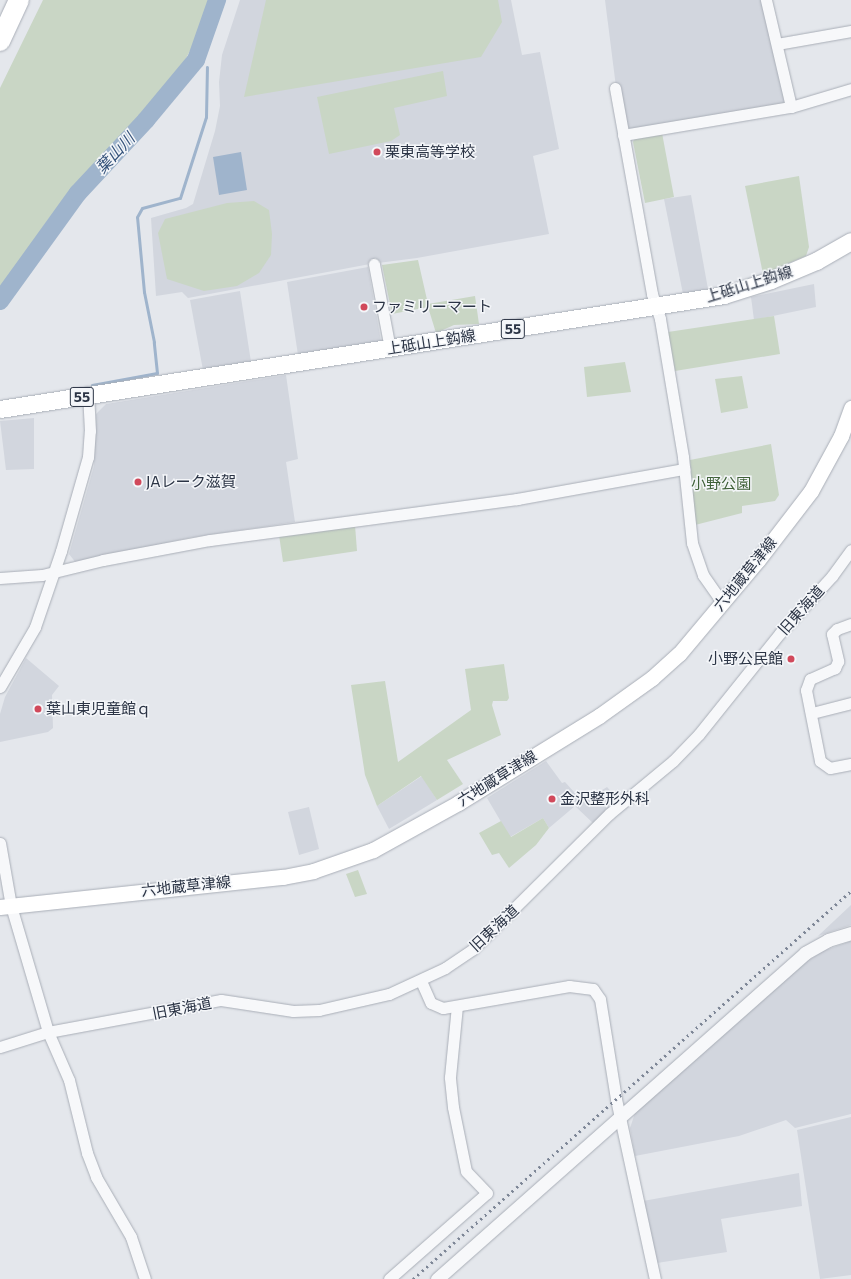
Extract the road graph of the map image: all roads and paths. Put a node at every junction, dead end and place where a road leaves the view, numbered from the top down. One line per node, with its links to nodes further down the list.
1 (19, 0): 4 (highway)
2 (766, 0): 5 (street)
3 (851, 31): 5 (street)
4 (0, 41)
5 (777, 44): 8 (street)
6 (615, 88): 9 (street)
7 (851, 89): 8 (street)
8 (790, 107): 9 (street)
9 (623, 135): 12 (street)
10 (851, 241): 12 (main road, 上砥山上鈎線 / 55)
11 (374, 264): 13 (street)
12 (656, 308): 13 (main road, 上砥山上鈎線 / 55); 17 (street)
13 (390, 349): 14 (main road, 上砥山上鈎線 / 55)
14 (88, 396): 16 (main road, 上砥山上鈎線 / 55); 19 (street)
15 (851, 408): 21 (main road, 六地蔵草津線)
16 (0, 409)
17 (684, 469): 19 (street); 21 (street)
18 (851, 550): 30 (street, 旧東海道)
19 (52, 572): 20 (street); 23 (street)
20 (0, 578)
21 (722, 602): 28 (main road, 六地蔵草津線)
22 (851, 624): 25 (street)
23 (0, 687)
24 (851, 703): 25 (street)
25 (812, 713): 26 (street)
26 (851, 764)
27 (0, 843): 28 (street)
28 (5, 906): 32 (street)
29 (851, 932): 34 (street)
30 (421, 981): 31 (street); 32 (street, 旧東海道)
31 (457, 1006): 34 (street); 36 (street)
32 (48, 1032): 33 (street, 旧東海道); 35 (street)
33 (0, 1047)
34 (620, 1116): 37 (street); 38 (street)
35 (145, 1279)
36 (389, 1279)
37 (437, 1279)
38 (655, 1279)

